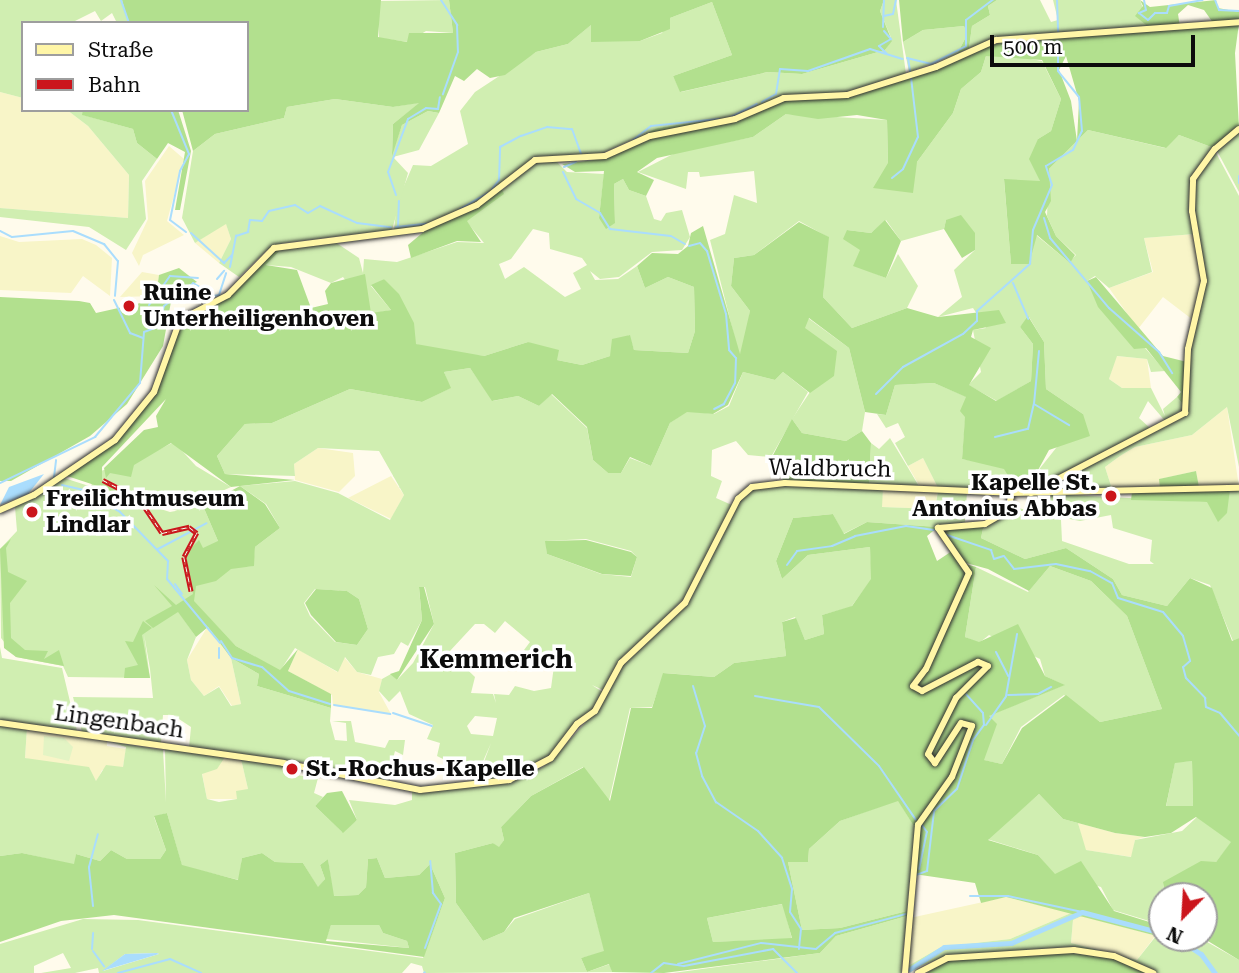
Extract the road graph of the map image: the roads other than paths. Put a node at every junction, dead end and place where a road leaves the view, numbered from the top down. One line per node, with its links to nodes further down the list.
1 (1239, 22): 6 (street)
2 (1239, 129): 5 (street)
3 (1239, 488): 5 (street, Waldbruch)
4 (1011, 493): 5 (street, Waldbruch); 8 (street, Waldbruch); 9 (street)
5 (1031, 493)
6 (0, 510)
7 (0, 723): 8 (street, Lingenbach)
8 (232, 757)
9 (905, 973)
10 (918, 973): 11 (street)
11 (1153, 973)

